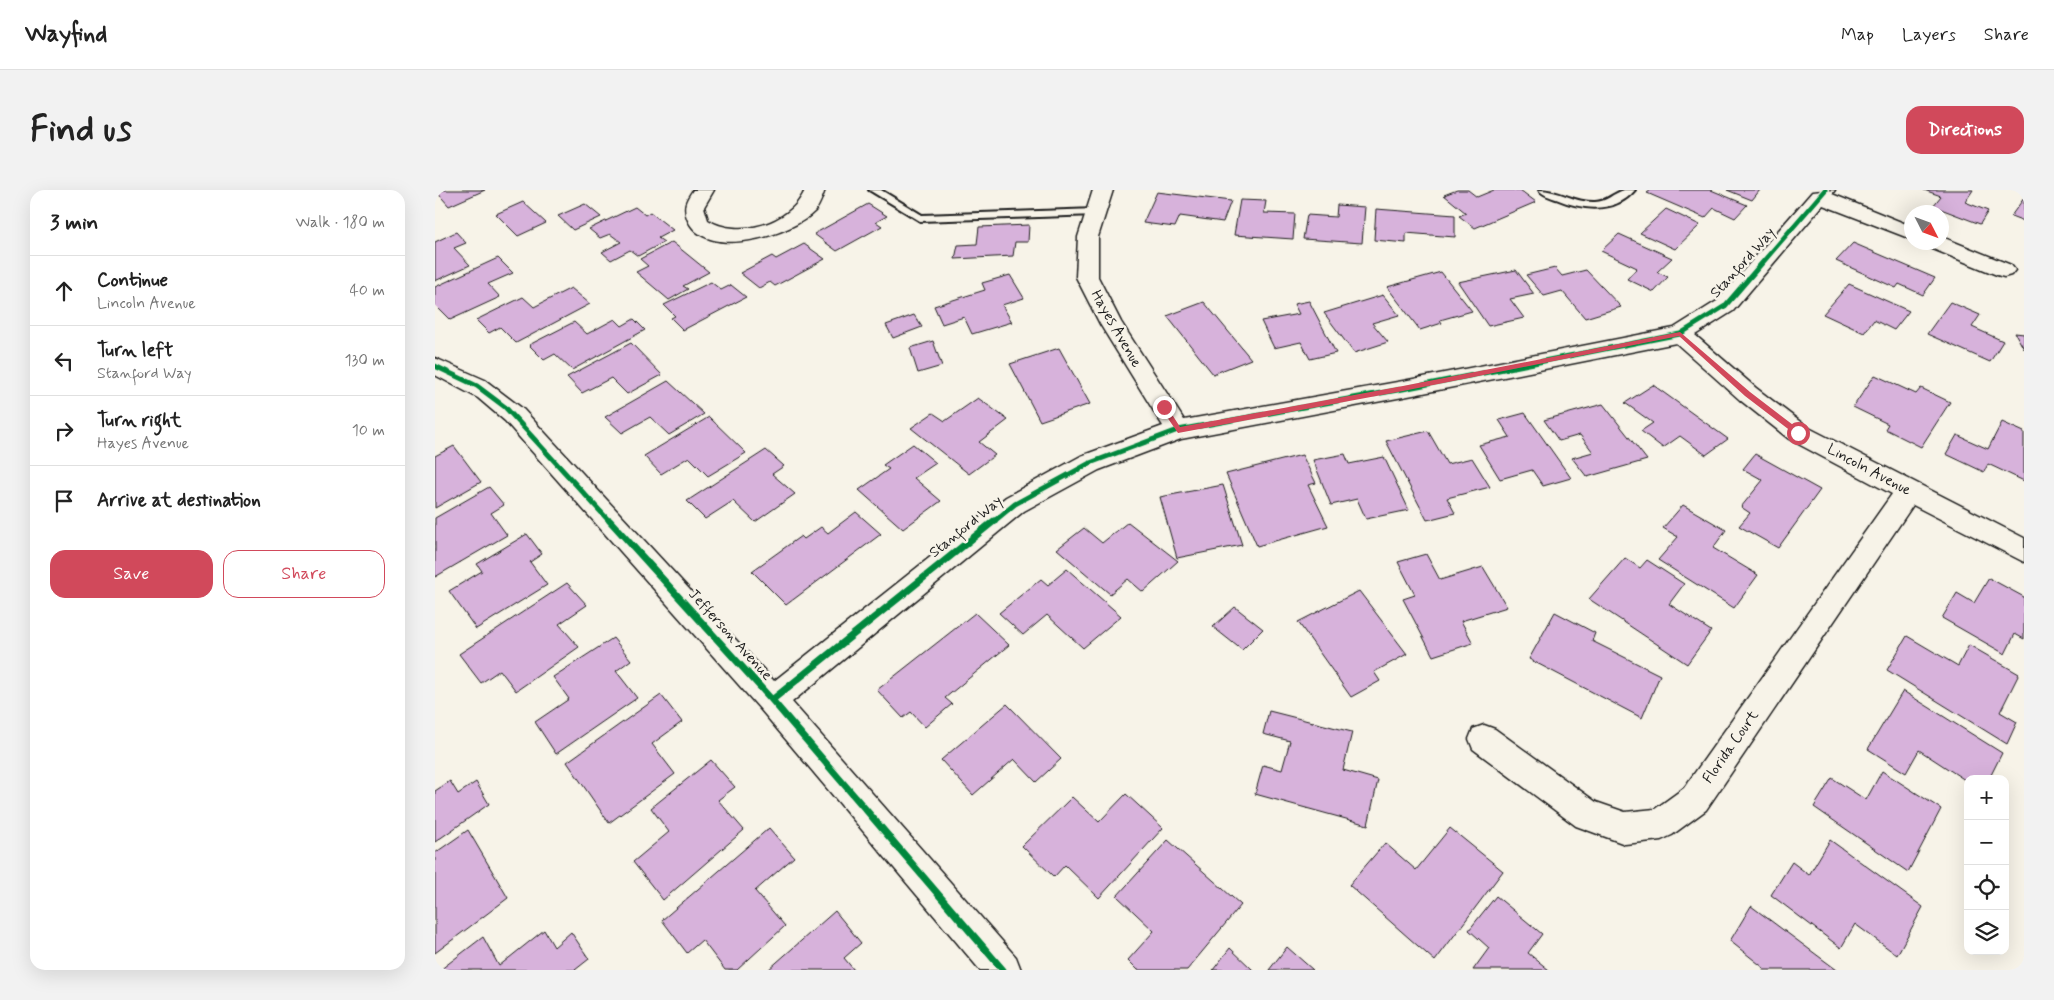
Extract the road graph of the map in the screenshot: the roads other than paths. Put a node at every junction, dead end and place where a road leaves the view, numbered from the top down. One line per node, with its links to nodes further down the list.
1 (704, 190): 2 (street)
2 (815, 190)
3 (874, 190): 8 (lane)
4 (1103, 190): 8 (street, Hayes Avenue)
5 (1544, 190): 6 (lane)
6 (1630, 190)
7 (1822, 193): 9 (street); 12 (street, Stanford Way)
8 (1096, 212): 14 (street, Hayes Avenue)
9 (1904, 230)
10 (1949, 248): 11 (street)
11 (2004, 270)
12 (1680, 334): 14 (street, Stanford Way); 15 (street, Lincoln Avenue)
13 (435, 366): 17 (street, Jefferson Avenue)
14 (1178, 430): 17 (street, Stanford Way)
15 (1908, 491): 16 (street, Lincoln Avenue); 18 (street, Florida Court)
16 (2024, 550)
17 (772, 700): 19 (street, Jefferson Avenue)
18 (1484, 739)
19 (1003, 970)

